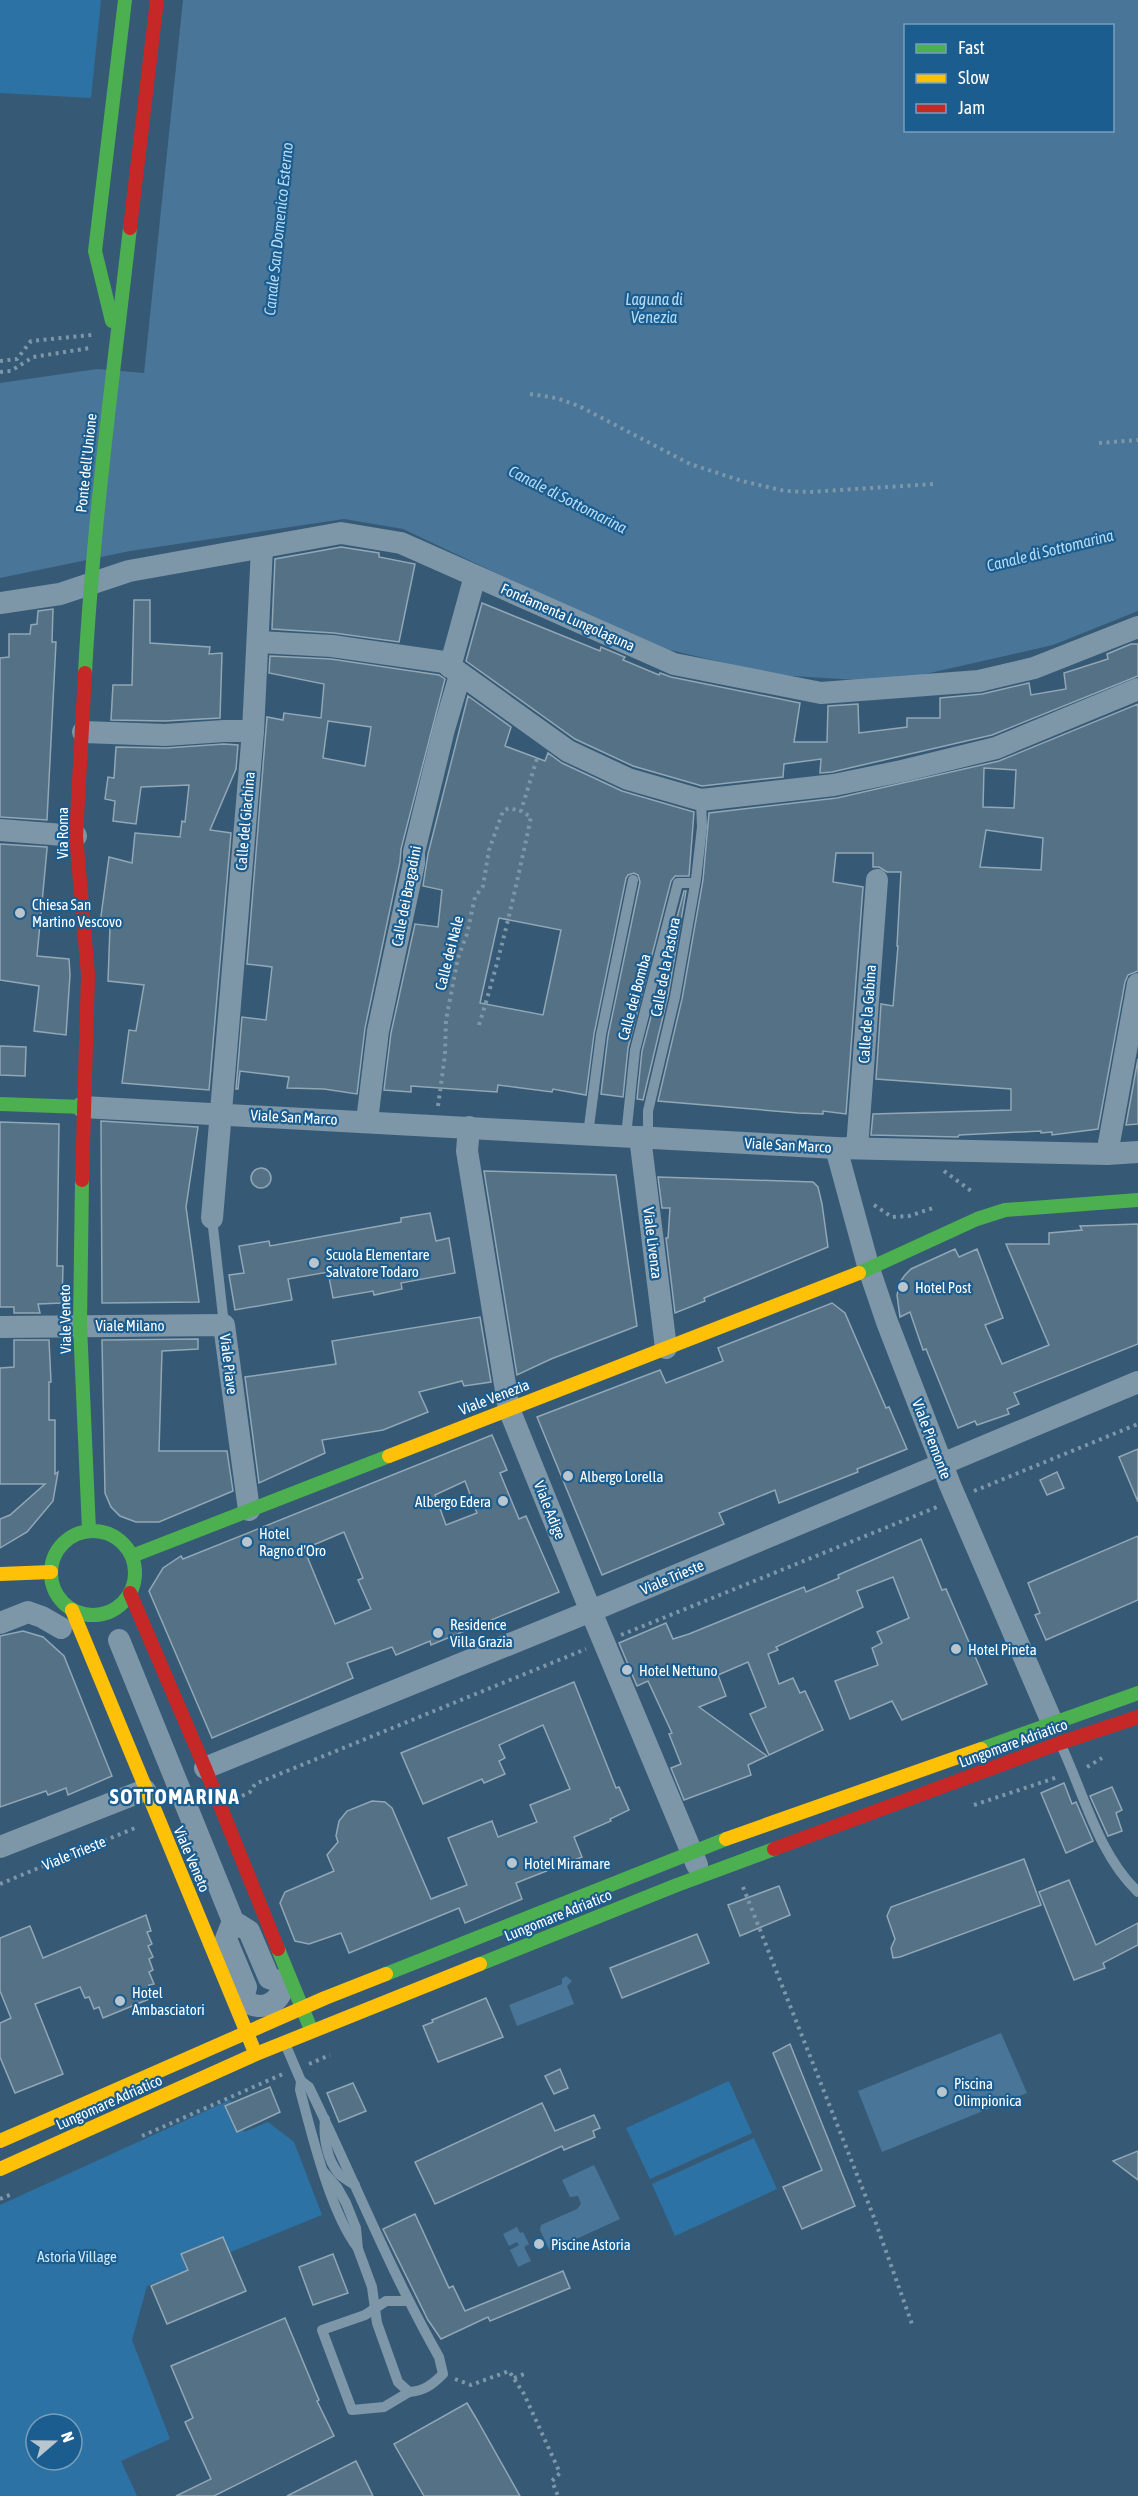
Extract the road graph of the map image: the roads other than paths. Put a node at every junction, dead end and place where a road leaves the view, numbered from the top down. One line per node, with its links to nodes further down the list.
1 (125, 0): 3 (street)
2 (157, 0): 3 (street, Ponte dell'Unione)
3 (117, 342): 5 (street, Ponte dell'Unione)
4 (262, 548): 6 (street, Fondamenta Lungolaguna); 7 (street, Fondamenta Lungolaguna); 10 (street, Calle del Giachina)
5 (92, 559): 7 (street, Via Roma)
6 (475, 576): 9 (street, Fondamenta Lungolaguna); 11 (street, Calle dei Bragadini)
7 (90, 584): 8 (street, Fondamenta Lungolaguna); 13 (street, Via Roma)
8 (0, 603)
9 (1138, 627)
10 (259, 642): 11 (street); 14 (street, Calle del Giachina)
11 (455, 671): 15 (street); 25 (street, Calle dei Bragadini)
12 (1138, 689): 15 (street)
13 (83, 732): 14 (street); 17 (street, Via Roma)
14 (253, 732): 23 (street, Calle del Giachina)
15 (701, 800): 20 (lane, Calle de la Pastora)
16 (0, 830): 17 (street)
17 (75, 836): 24 (street, Via Roma)
18 (633, 880): 27 (lane)
19 (877, 880): 29 (street, Calle de la Gabina)
20 (695, 884): 28 (lane, Calle de la Pastora); 28 (lane, Calle dei Bomba)
21 (1138, 984): 31 (street)
22 (0, 1104): 24 (street, Viale San Marco)
23 (219, 1106): 24 (street, Viale San Marco); 25 (street, Viale San Marco); 33 (street, Calle del Giachina)
24 (83, 1107): 35 (street, Viale Veneto)
25 (367, 1121): 26 (street, Viale San Marco)
26 (469, 1127): 27 (street, Viale San Marco); 40 (street, Viale Adige)
27 (588, 1134): 28 (street, Viale San Marco)
28 (638, 1137): 29 (street, Viale San Marco); 38 (street, Viale Livenza)
29 (846, 1148): 31 (street, Viale San Marco); 34 (street, Viale Piemonte)
30 (1138, 1152): 31 (street, Viale San Marco)
31 (1107, 1154)
32 (1138, 1200): 34 (street)
33 (212, 1218): 36 (lane, Viale Piave)
34 (869, 1269): 38 (street, Viale Venezia); 41 (street, Viale Piemonte)
35 (80, 1325): 36 (street, Viale Milano); 37 (street, Viale Milano); 43 (street, Viale Veneto)
36 (224, 1325): 42 (street, Viale Piave)
37 (0, 1327)
38 (666, 1348): 40 (street, Viale Venezia)
39 (1138, 1382): 41 (street, Viale Trieste)
40 (509, 1409): 42 (street, Viale Venezia); 48 (street, Viale Adige)
41 (941, 1463): 48 (street, Viale Trieste); 54 (street, Viale Piemonte)
42 (249, 1510): 44 (street, Viale Venezia)
43 (89, 1530): 44 (street); 45 (street)
44 (132, 1556): 47 (street)
45 (51, 1572): 46 (street); 49 (street)
46 (0, 1574)
47 (130, 1593): 49 (street); 55 (street)
48 (591, 1611): 55 (street, Viale Trieste); 58 (street, Viale Adige)
49 (67, 1619): 50 (street); 56 (street, Viale Veneto)
50 (0, 1623)
51 (119, 1640): 61 (street)
52 (1138, 1693): 54 (street, Lungomare Adriatico)
53 (1138, 1717): 54 (street, Lungomare Adriatico)
54 (1056, 1733): 58 (street, Lungomare Adriatico); 59 (street, Lungomare Adriatico); 62 (lane)
55 (205, 1768): 64 (street)
56 (145, 1790): 57 (street); 65 (street, Viale Veneto)
57 (0, 1847)
58 (691, 1851): 59 (street, Viale Adige); 64 (street, Lungomare Adriatico)
59 (701, 1875): 66 (street, Lungomare Adriatico)
60 (241, 1879): 61 (street)
61 (209, 1892): 63 (street)
62 (1138, 1892)
63 (233, 1921)
64 (302, 2007): 65 (street, Lungomare Adriatico); 66 (street)
65 (246, 2031): 68 (street, Viale Veneto); 70 (street, Lungomare Adriatico)
66 (312, 2031): 67 (street, Lungomare Adriatico)
67 (285, 2043): 68 (street, Lungomare Adriatico); 69 (lane)
68 (256, 2054): 71 (street, Lungomare Adriatico)
69 (301, 2081): 72 (lane); 73 (lane)
70 (0, 2141)
71 (0, 2169)
72 (407, 2301): 73 (lane); 74 (lane)
73 (377, 2308): 74 (lane); 74 (lane)
74 (409, 2392)

